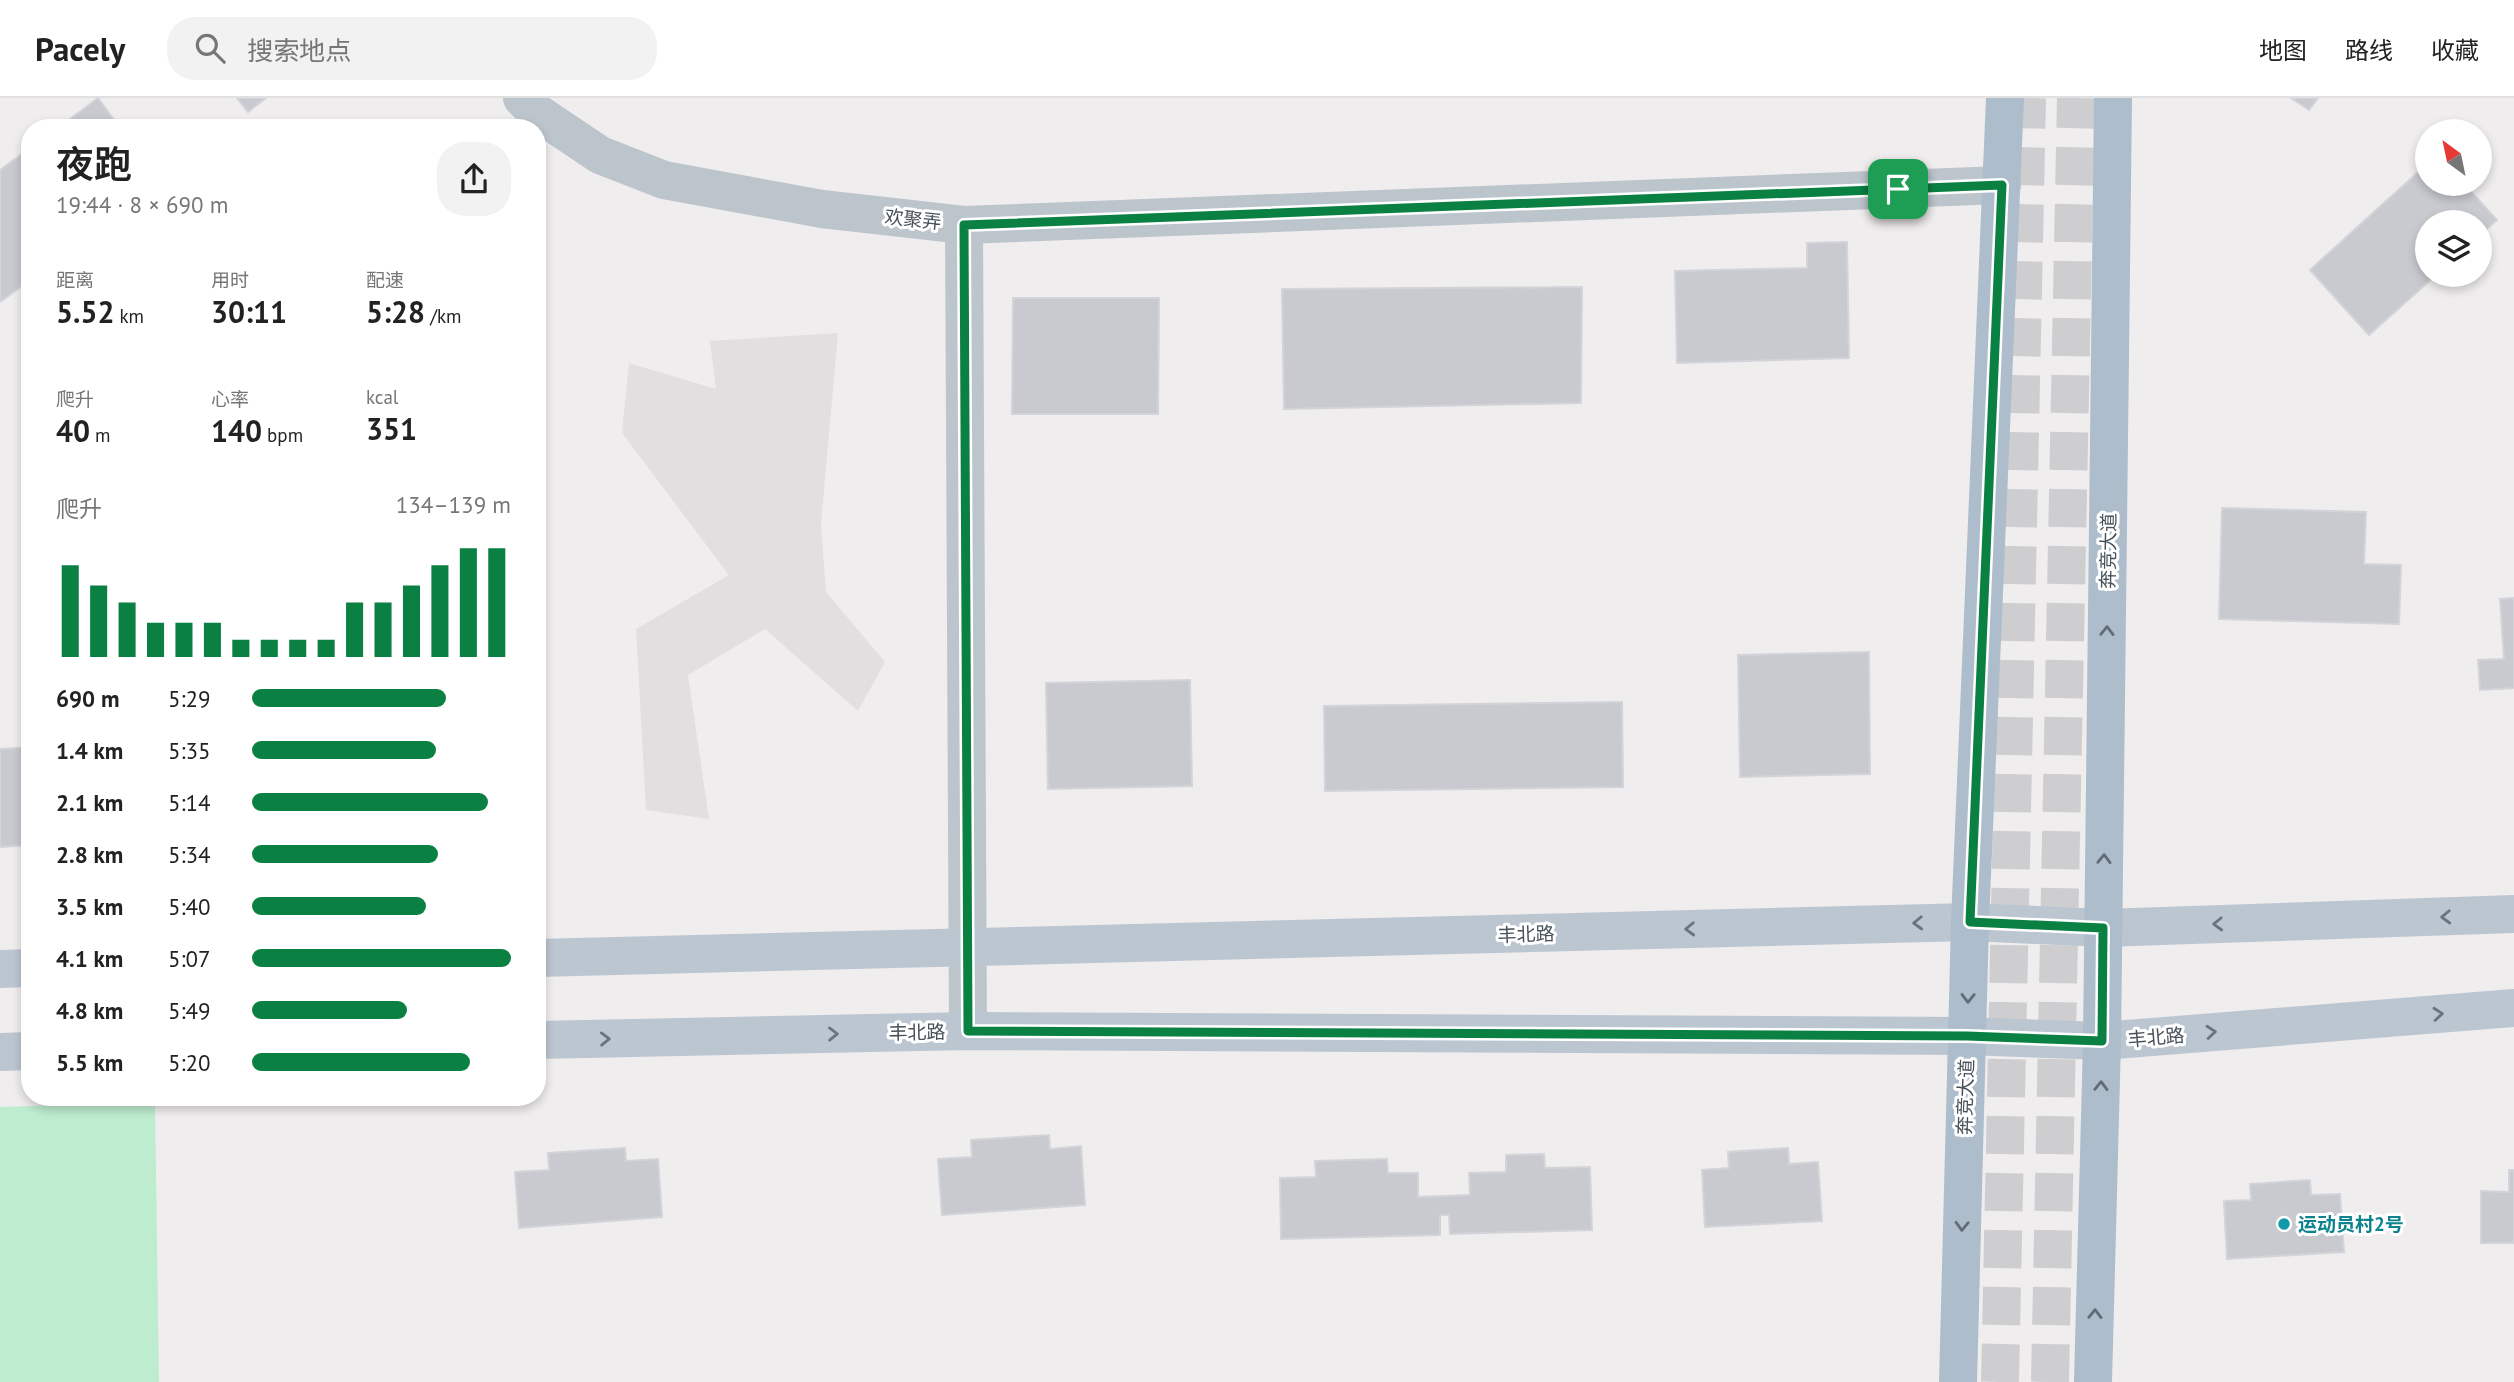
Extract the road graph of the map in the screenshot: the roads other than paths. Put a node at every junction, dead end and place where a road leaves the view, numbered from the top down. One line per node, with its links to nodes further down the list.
1 (522, 98): 5 (street, 欢聚弄)
2 (2005, 98): 4 (main road, 奔竞大道)
3 (2113, 98): 8 (main road, 奔竞大道, one-way to 3)
4 (2002, 185): 5 (street, 欢聚弄); 7 (main road, 奔竞大道)
5 (964, 225): 9 (street)
6 (2514, 914): 8 (main road, 丰北路, one-way to 8)
7 (1970, 922): 8 (main road, 丰北路); 9 (main road, 丰北路, one-way to 9); 15 (main road, 奔竞大道, one-way to 15)
8 (2103, 928): 17 (main road, 奔竞大道)
9 (967, 949): 10 (main road, 丰北路); 14 (street)
10 (546, 958)
11 (21, 968): 12 (main road)
12 (0, 969)
13 (2514, 1008): 17 (main road, 丰北路, one-way to 13)
14 (968, 1031): 15 (main road, 丰北路); 16 (main road, 丰北路, one-way to 14)
15 (1967, 1036): 17 (main road, 丰北路); 20 (main road, 奔竞大道, one-way to 20)
16 (546, 1040)
17 (2102, 1041): 21 (main road, 奔竞大道, one-way to 17)
18 (21, 1051): 19 (main road)
19 (0, 1052)
20 (1958, 1382)
21 (2093, 1382)

